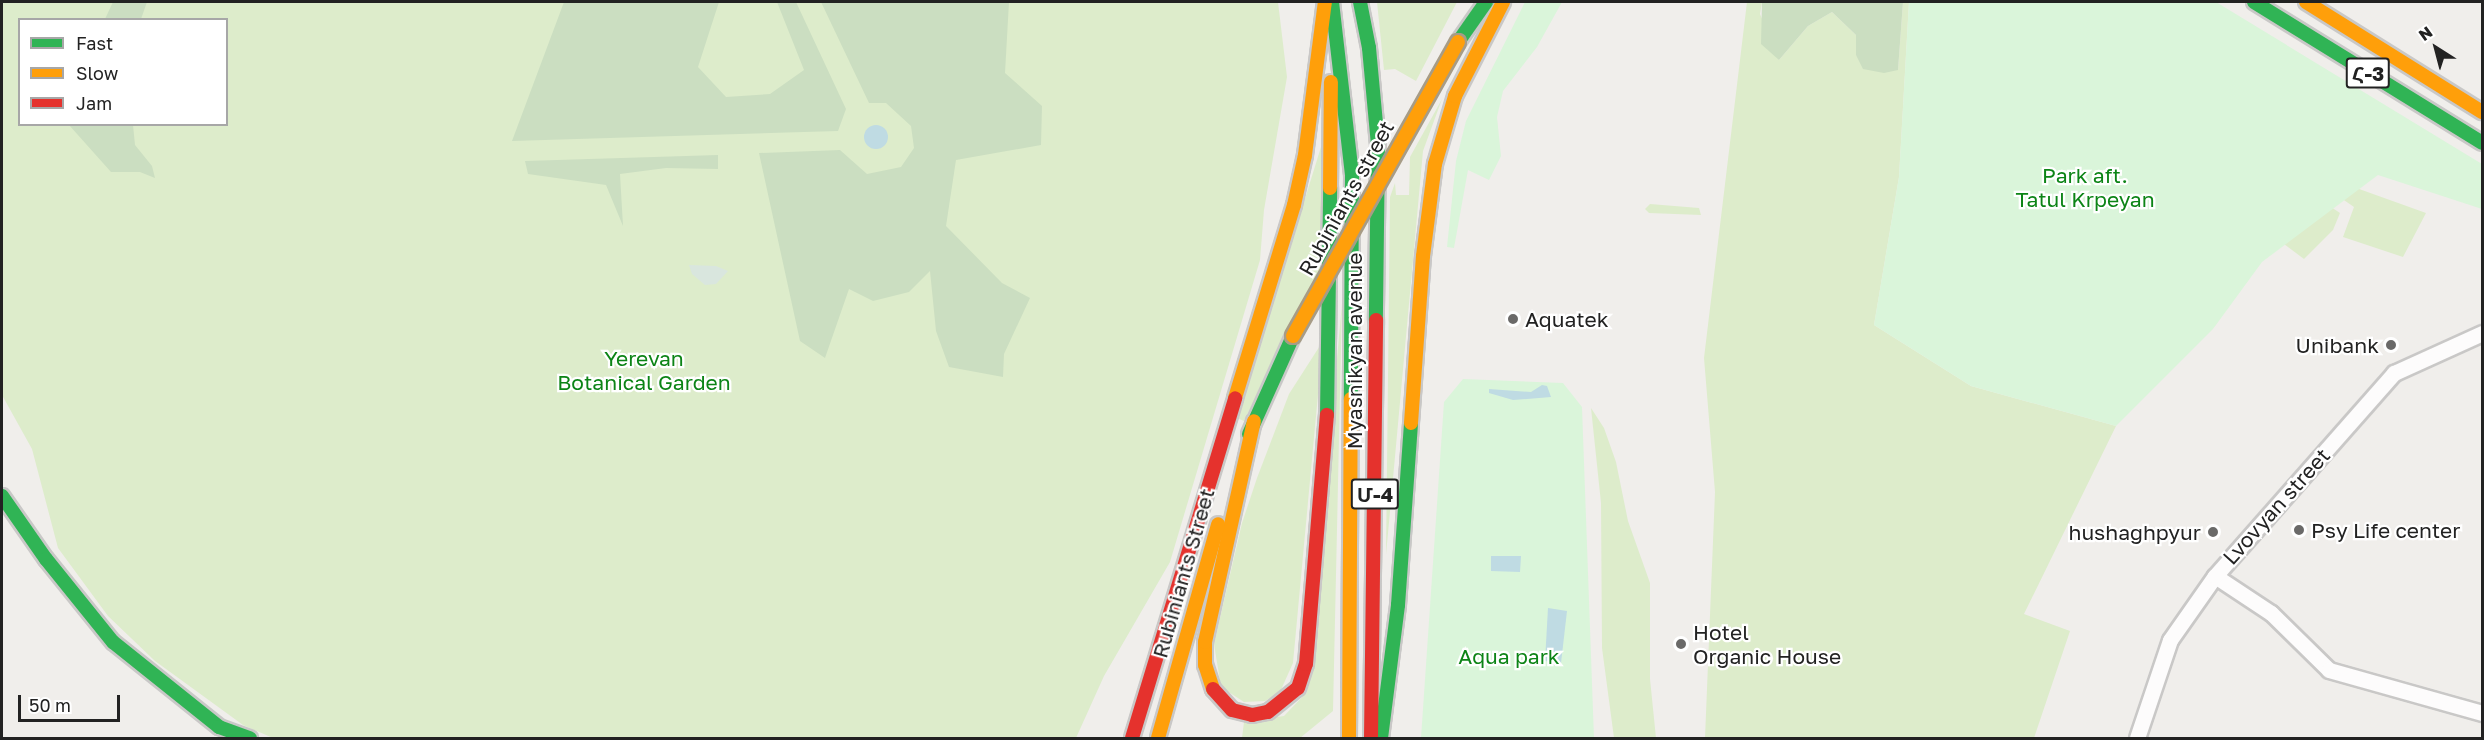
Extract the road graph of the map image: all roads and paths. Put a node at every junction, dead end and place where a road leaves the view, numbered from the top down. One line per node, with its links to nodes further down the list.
1 (1325, 2): 19 (main road, Rubiniants street)
2 (1332, 2): 10 (main road, Myasnikyan avenue / Մ-4)
3 (1360, 2): 22 (main road, Myasnikyan avenue / Մ-4)
4 (1479, 2): 9 (main road)
5 (1486, 2): 9 (main road, Rubiniants street)
6 (1503, 2): 23 (main road)
7 (2254, 2): 12 (main road, Հ-3)
8 (2306, 2): 11 (main road, Հ-3)
9 (1473, 17): 14 (main road, Rubiniants street, bridge)
10 (1336, 23): 14 (main road); 21 (main road, Myasnikyan avenue / Մ-4)
11 (2482, 112)
12 (2482, 142)
13 (2482, 333): 16 (street, Lvovyan street)
14 (1254, 420): 20 (main road, Rubiniants Street)
15 (2, 496): 18 (main road)
16 (2215, 576): 17 (street); 24 (street, Lvovyan street)
17 (2482, 713)
18 (250, 738)
19 (1132, 738)
20 (1158, 738)
21 (1349, 738)
22 (1371, 738)
23 (1382, 738)
24 (2137, 738)

